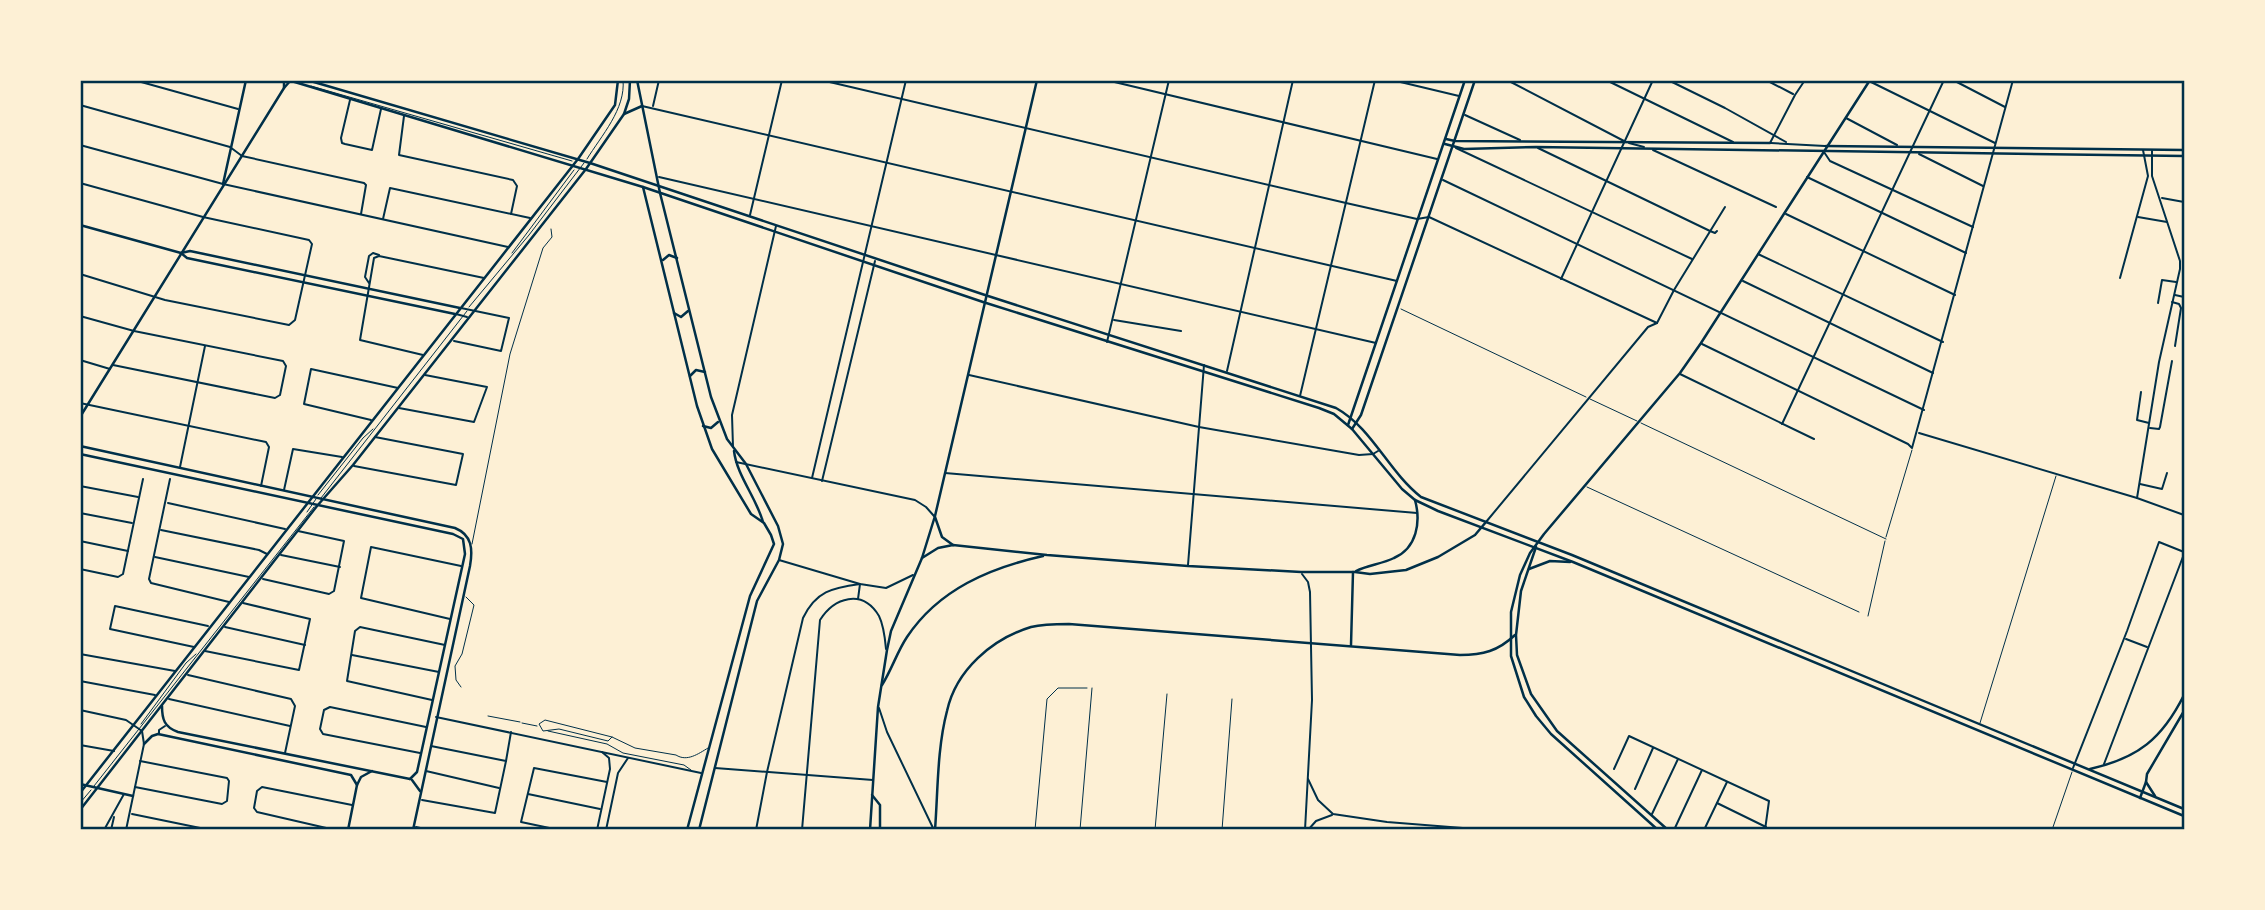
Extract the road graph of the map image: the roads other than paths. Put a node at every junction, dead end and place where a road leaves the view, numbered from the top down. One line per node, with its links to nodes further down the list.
1 (134, 80): 41 (street)
2 (246, 80): 41 (main road)
3 (307, 80): 88 (main road)
4 (630, 80): 43 (main road)
5 (637, 80): 37 (main road)
6 (659, 80): 38 (street)
7 (782, 80): 50 (street)
8 (821, 80): 34 (street)
9 (906, 80): 34 (street)
10 (1037, 80): 48 (main road)
11 (1106, 80): 30 (street)
12 (1169, 80): 30 (street)
13 (1293, 80): 47 (street)
14 (1375, 80): 53 (street)
15 (1392, 80): 32 (street)
16 (1465, 80): 32 (main road)
17 (1475, 80): 44 (main road)
18 (1507, 80): 55 (street)
19 (1606, 80): 35 (street)
20 (1653, 80): 35 (street)
21 (1668, 80): 49 (street)
22 (1766, 80): 31 (street)
23 (1805, 80): 31 (street)
24 (1944, 80): 42 (street)
25 (1953, 80): 40 (street)
26 (2013, 80): 40 (street)
27 (290, 81): 33 (main road); 81 (main road); 88 (lane)
28 (620, 81): 85 (lane); 88 (main road)
29 (1870, 81): 42 (street); 46 (main road)
30 (1166, 94): 47 (street); 83 (street)
31 (1795, 94): 49 (street)
32 (1460, 96): 51 (main road)
33 (351, 99): 39 (main road); 39 (street)
34 (902, 99): 48 (street); 87 (street)
35 (1645, 99): 55 (street); 59 (street)
36 (80, 105): 63 (street)
37 (642, 106): 38 (street); 43 (main road); 92 (main road)
38 (653, 107): 50 (street)
39 (381, 108): 45 (main road)
40 (2006, 108): 60 (street)
41 (239, 109): 63 (main road)
42 (1930, 110): 60 (street); 67 (street)
43 (624, 114): 86 (main road)
44 (1464, 114): 52 (street); 54 (main road)
45 (404, 115): 88 (main road); 114 (street)
46 (1845, 118): 62 (main road); 66 (street)
47 (1283, 122): 53 (street); 99 (street)
48 (1026, 129): 83 (street); 103 (main road)
49 (1773, 134): 56 (street); 57 (street)
50 (770, 135): 87 (street); 106 (street)
51 (1446, 139): 54 (main road); 58 (main road)
52 (1519, 139): 54 (main road); 55 (main road); 65 (street)
53 (1361, 140): 84 (street); 108 (street)
54 (1455, 141): 64 (main road)
55 (1625, 142): 59 (main road); 68 (street); 69 (street)
56 (1786, 142): 57 (street); 62 (street)
57 (1770, 143): 59 (main road); 73 (street)
58 (1445, 144): 64 (main road); 84 (main road)
59 (1737, 144)
60 (1996, 144): 70 (street)
61 (80, 145): 97 (street)
62 (1826, 146): 66 (main road); 75 (main road)
63 (230, 147): 81 (street); 97 (main road)
64 (1453, 147): 65 (main road); 94 (main road); 111 (street)
65 (1536, 147): 68 (main road); 95 (street)
66 (1901, 148): 67 (main road)
67 (1913, 148): 70 (main road); 76 (street)
68 (1622, 149): 69 (main road); 95 (street)
69 (1652, 149): 73 (main road); 110 (street)
70 (1994, 149): 71 (main road); 78 (street)
71 (2143, 149): 72 (main road); 79 (street)
72 (2152, 149): 74 (main road); 80 (street)
73 (1774, 150): 75 (main road)
74 (2185, 150)
75 (1823, 152): 76 (main road); 93 (main road); 102 (street)
76 (1910, 154): 77 (main road); 102 (street)
77 (1919, 154): 78 (main road); 101 (street)
78 (1993, 155): 79 (main road); 101 (street)
79 (2146, 155): 80 (main road); 90 (street)
80 (2154, 155): 82 (main road); 91 (street)
81 (242, 156): 97 (main road); 115 (street)
82 (2185, 156)
83 (1150, 158): 99 (street); 123 (street)
84 (1438, 159): 121 (main road)
85 (585, 161): 86 (main road); 88 (main road); 88 (lane)
86 (590, 163): 89 (main road); 98 (main road)
87 (887, 163): 103 (street); 127 (street)
88 (577, 164): 89 (main road); 120 (main road); 143 (lane); 143 (lane)
89 (586, 169): 100 (main road); 178 (main road)
90 (2148, 176): 91 (street); 117 (street)
91 (2152, 176): 105 (street)
92 (657, 177): 98 (main road); 106 (street)
93 (1807, 177): 112 (main road); 113 (street)
94 (1442, 180): 119 (main road); 133 (street)
95 (1607, 180): 111 (street); 130 (street)
96 (80, 183): 118 (street)
97 (223, 184): 115 (street); 118 (main road)
98 (659, 185): 104 (main road); 116 (main road)
99 (1269, 185): 108 (street); 135 (street)
100 (642, 187): 104 (main road); 147 (main road)
101 (1984, 187): 128 (street)
102 (1893, 190): 113 (street); 128 (street)
103 (1010, 191): 123 (street); 140 (main road)
104 (660, 193): 132 (main road); 144 (main road)
105 (2159, 197): 107 (street); 124 (street)
106 (754, 198): 116 (street); 127 (street)
107 (2185, 202)
108 (1346, 203): 121 (street); 150 (street)
109 (1725, 207): 130 (street)
110 (1776, 207)
111 (1592, 211): 133 (street); 146 (street)
112 (1784, 213): 136 (street); 138 (main road)
113 (1883, 213): 136 (street); 141 (street)
114 (511, 214): 120 (street); 122 (street)
115 (360, 215): 122 (street)
116 (749, 216): 126 (main road)
117 (2137, 216): 124 (street); 154 (street)
118 (203, 217): 137 (main road); 152 (street)
119 (1429, 217): 121 (street); 155 (street); 174 (main road)
120 (530, 218): 134 (main road)
121 (1418, 219): 157 (main road)
122 (383, 220): 134 (street)
123 (1136, 220): 135 (street); 161 (street)
124 (2168, 223): 158 (street)
125 (80, 225): 137 (main road)
126 (777, 225): 132 (street); 139 (main road)
127 (872, 226): 139 (street); 140 (street)
128 (1973, 228): 141 (street)
129 (551, 229): 289 (lane)
130 (1710, 231): 131 (street); 146 (street)
131 (1717, 231)
132 (775, 232): 148 (main road); 243 (street)
133 (1577, 244): 155 (street); 163 (street)
134 (508, 247): 153 (main road)
135 (1254, 248): 150 (street); 179 (street)
136 (1864, 251): 164 (street); 167 (street)
137 (181, 253): 152 (main road); 159 (main road); 165 (main road)
138 (1757, 253): 156 (main road); 164 (street)
139 (865, 254): 145 (main road); 148 (street)
140 (995, 254): 161 (street); 166 (main road)
141 (1967, 254): 167 (street)
142 (379, 256): 153 (street); 160 (street); 160 (street)
143 (509, 258): 176 (lane)
144 (677, 258): 147 (main road); 177 (main road)
145 (876, 258): 149 (street); 166 (main road)
146 (1693, 260): 163 (street)
147 (662, 262): 181 (main road)
148 (863, 262): 149 (main road); 258 (street)
149 (874, 265): 171 (main road); 261 (street)
150 (1331, 266): 157 (street); 189 (street)
151 (80, 274): 165 (street)
152 (305, 276): 159 (street); 162 (main road)
153 (484, 278): 175 (main road)
154 (2120, 278)
155 (1561, 279): 187 (street)
156 (1741, 280): 180 (main road); 188 (street)
157 (1398, 282): 197 (main road)
158 (2177, 282): 168 (street); 173 (street)
159 (303, 283): 165 (street); 169 (main road)
160 (370, 284): 162 (street)
161 (1121, 284): 179 (street); 186 (street)
162 (369, 289): 169 (street); 175 (main road)
163 (1674, 290): 180 (street); 187 (street)
164 (1843, 294): 188 (street); 195 (street)
165 (156, 295): 190 (main road)
166 (985, 295): 171 (main road); 192 (main road)
167 (1955, 295): 195 (street)
168 (2173, 295): 170 (street); 172 (street)
169 (368, 297): 182 (main road); 200 (street)
170 (2185, 297)
171 (983, 302): 194 (main road); 212 (main road)
172 (2171, 302): 199 (street); 230 (street)
173 (2158, 303)
174 (1397, 307): 219 (lane); 228 (main road)
175 (460, 308): 176 (street); 182 (main road)
176 (468, 309): 178 (street); 184 (lane)
177 (689, 309): 181 (main road); 206 (main road)
178 (476, 311): 185 (main road); 193 (street)
179 (1240, 312): 189 (street); 207 (street)
180 (1722, 312): 196 (main road); 201 (street)
181 (674, 313): 213 (main road)
182 (455, 314): 184 (street); 200 (main road)
183 (80, 316): 190 (street)
184 (463, 316): 185 (street); 235 (lane)
185 (471, 317): 193 (main road)
186 (1113, 320): 191 (street); 192 (street)
187 (1657, 323): 219 (street)
188 (1830, 323): 201 (street); 210 (street)
189 (1316, 330): 197 (street); 218 (street)
190 (134, 331): 198 (street); 205 (main road)
191 (1181, 331)
192 (1109, 334): 194 (street); 204 (main road)
193 (453, 340): 211 (main road)
194 (1107, 342): 208 (main road)
195 (1943, 342): 210 (street)
196 (1701, 343): 209 (main road); 216 (street)
197 (1377, 344): 225 (main road)
198 (205, 346): 214 (street); 214 (street)
199 (2175, 346)
200 (424, 355): 215 (main road)
201 (1814, 358): 216 (street); 223 (street)
202 (80, 360): 205 (street)
203 (2172, 361): 237 (street)
204 (1204, 365): 207 (main road); 208 (street)
205 (111, 367): 214 (street); 221 (main road)
206 (705, 372): 213 (main road); 227 (main road)
207 (1227, 372): 218 (main road)
208 (1203, 373): 233 (main road); 236 (street)
209 (1680, 373): 229 (main road); 231 (street)
210 (1934, 374): 223 (street)
211 (425, 375): 222 (main road); 222 (street)
212 (967, 375): 236 (street); 255 (main road)
213 (690, 376): 234 (main road)
214 (198, 382): 232 (street)
215 (398, 388): 226 (main road); 226 (street)
216 (1798, 391): 231 (street); 244 (street)
217 (2141, 391): 230 (street)
218 (1300, 396): 225 (main road)
219 (1589, 399): 229 (lane); 279 (street)
220 (80, 403): 221 (street)
221 (88, 405): 224 (main road); 232 (street)
222 (398, 408): 240 (main road)
223 (1924, 410): 239 (street)
224 (80, 417)
225 (1352, 417): 228 (main road); 233 (main road)
226 (372, 420): 248 (main road)
227 (719, 420): 234 (main road); 243 (main road)
228 (1357, 422): 238 (main road); 245 (main road)
229 (1639, 422): 265 (main road); 286 (lane)
230 (2150, 423): 237 (street)
231 (1782, 424): 241 (street)
232 (188, 425): 254 (street); 264 (street)
233 (1348, 425): 238 (main road)
234 (704, 426): 281 (main road)
235 (375, 427): 269 (lane); 269 (lane)
236 (1199, 427): 247 (street); 267 (street)
237 (2149, 428): 262 (street)
238 (1352, 429): 247 (main road)
239 (1918, 432): 244 (street); 257 (street)
240 (375, 437): 253 (main road); 253 (street)
241 (1814, 439)
242 (80, 446): 254 (main road)
243 (733, 447): 250 (main road); 251 (main road)
244 (1912, 448): 286 (lane)
245 (1379, 450): 247 (street); 249 (main road)
246 (80, 454): 273 (main road)
247 (1373, 454): 252 (main road)
248 (343, 457): 266 (street); 269 (main road)
249 (1386, 460): 252 (main road); 279 (main road)
250 (735, 462): 251 (street); 281 (main road)
251 (746, 464): 258 (street); 299 (main road)
252 (1381, 464): 271 (main road)
253 (353, 465): 269 (main road)
254 (180, 468): 264 (main road)
255 (944, 473): 267 (street); 278 (main road)
256 (2167, 473): 262 (street)
257 (2057, 474): 270 (street); 360 (lane)
258 (812, 478): 261 (street)
259 (143, 479): 268 (street)
260 (170, 479): 272 (street)
261 (822, 481): 278 (street)
262 (2139, 484): 270 (street)
263 (80, 486): 268 (street)
264 (261, 486): 266 (main road)
265 (1584, 486): 288 (main road); 318 (lane)
266 (284, 491): 269 (main road)
267 (1195, 494): 276 (street); 301 (street)
268 (139, 497): 280 (street)
269 (318, 498): 273 (main road); 274 (main road); 274 (lane); 312 (main road)
270 (2137, 498): 277 (street)
271 (1415, 500): 276 (main road); 282 (main road)
272 (166, 503): 283 (street); 284 (street)
273 (306, 504): 274 (main road); 283 (main road)
274 (314, 506): 285 (main road); 302 (main road); 366 (lane)
275 (80, 513): 280 (street)
276 (1418, 513): 307 (main road)
277 (2185, 515)
278 (935, 516): 290 (main road); 298 (main road)
279 (1486, 522): 282 (main road); 288 (main road)
280 (134, 523): 292 (street)
281 (764, 523): 376 (main road)
282 (1483, 526): 291 (main road); 307 (main road)
283 (286, 529): 294 (main road)
284 (160, 530): 294 (street); 297 (street)
285 (298, 531): 295 (main road); 303 (street)
286 (1885, 539): 319 (lane)
287 (80, 541): 292 (street)
288 (1539, 541): 291 (main road); 316 (main road)
289 (472, 544)
290 (953, 545): 296 (main road); 298 (main road)
291 (1536, 547): 300 (main road); 305 (main road); 325 (main road)
292 (128, 551): 304 (street)
293 (2185, 552): 324 (street); 330 (street)
294 (267, 554): 309 (main road)
295 (280, 555): 303 (street); 310 (main road)
296 (1047, 555): 301 (main road); 342 (main road)
297 (154, 557): 309 (street); 314 (street)
298 (922, 558): 308 (main road)
299 (779, 559): 311 (street); 388 (main road)
300 (1573, 562): 305 (main road); 317 (main road)
301 (1188, 566): 306 (main road)
302 (462, 567): 320 (main road); 320 (street)
303 (340, 568): 310 (street)
304 (80, 569)
305 (1529, 569): 323 (main road)
306 (1301, 572): 307 (main road); 326 (street)
307 (1354, 572): 329 (main road)
308 (914, 574): 311 (street); 332 (main road)
309 (249, 578): 314 (main road)
310 (261, 579): 315 (main road)
311 (860, 584): 313 (street); 396 (street)
312 (464, 596): 343 (lane); 358 (main road)
313 (857, 600): 332 (street); 399 (street)
314 (229, 602): 321 (main road)
315 (242, 603): 322 (main road); 327 (street)
316 (1692, 605): 317 (main road); 336 (main road)
317 (1690, 611): 337 (main road)
318 (1859, 612)
319 (1868, 617)
320 (450, 618): 328 (main road)
321 (211, 627): 331 (main road); 331 (street)
322 (223, 627): 327 (street); 333 (main road)
323 (1516, 635): 325 (main road); 433 (main road)
324 (2124, 639): 330 (street); 386 (street)
325 (1509, 641): 329 (main road); 461 (main road)
326 (1310, 643): 329 (main road); 400 (street); 454 (main road)
327 (306, 645): 333 (street)
328 (445, 645): 335 (street); 339 (main road)
329 (1350, 646)
330 (2148, 647): 387 (street)
331 (195, 648): 338 (main road)
332 (887, 650): 342 (main road)
333 (205, 651): 340 (main road)
334 (80, 654): 338 (street)
335 (351, 655): 339 (street); 351 (street)
336 (1812, 655): 337 (main road); 360 (main road)
337 (1808, 661): 369 (main road)
338 (176, 671): 348 (main road)
339 (439, 671): 351 (main road)
340 (186, 674): 349 (main road); 362 (street)
341 (80, 681): 348 (street)
342 (881, 685): 354 (main road)
343 (461, 687)
344 (1087, 688): 455 (lane)
345 (1092, 688): 456 (lane)
346 (1167, 694): 457 (lane)
347 (2185, 695): 352 (main road)
348 (157, 696): 359 (main road)
349 (168, 698): 353 (main road); 362 (street)
350 (1232, 699): 458 (lane)
351 (433, 700): 365 (main road)
352 (2183, 703): 364 (main road)
353 (162, 706): 361 (main road); 366 (main road)
354 (878, 707): 403 (main road); 454 (street)
355 (80, 710): 359 (street)
356 (2185, 711): 367 (main road)
357 (488, 716): 363 (lane)
358 (436, 717): 370 (street); 375 (main road)
359 (135, 724): 366 (street); 378 (main road)
360 (1979, 724): 369 (lane); 386 (main road)
361 (166, 726): 371 (street); 381 (main road)
362 (291, 726): 381 (street)
363 (539, 726): 368 (lane); 372 (lane)
364 (2166, 726): 367 (main road); 387 (main road)
365 (427, 727): 380 (main road); 380 (street)
366 (140, 730): 373 (street); 411 (main road)
367 (2174, 730): 406 (main road)
368 (545, 731): 372 (lane); 395 (lane)
369 (1977, 731): 392 (main road)
370 (511, 732): 379 (street); 385 (street)
371 (159, 734): 373 (main road); 409 (main road)
372 (612, 737): 376 (lane)
373 (144, 744): 384 (street)
374 (80, 745): 378 (street)
375 (430, 746): 385 (street); 394 (main road)
376 (709, 747): 398 (main road)
377 (1654, 747): 383 (street); 389 (street); 413 (street)
378 (114, 751): 408 (main road)
379 (601, 752): 382 (street); 405 (street)
380 (421, 753): 401 (main road)
381 (285, 754): 393 (main road)
382 (629, 758): 395 (street); 447 (street)
383 (1679, 758): 390 (street); 433 (street)
384 (140, 761): 410 (street); 410 (street)
385 (506, 761): 412 (street)
386 (2074, 765): 391 (main road); 392 (street)
387 (2104, 765): 391 (main road)
388 (715, 768): 396 (street); 449 (main road)
389 (1614, 769)
390 (1703, 769): 404 (street); 463 (street)
391 (2086, 769): 397 (main road)
392 (2072, 770): 402 (main road); 465 (lane)
393 (372, 771): 401 (main road); 409 (main road)
394 (425, 771): 412 (street); 414 (main road)
395 (693, 771): 398 (street)
396 (767, 772): 399 (street); 450 (street)
397 (2095, 773): 402 (main road); 415 (main road)
398 (702, 774): 448 (main road)
399 (806, 775): 403 (street); 451 (street)
400 (1308, 778): 432 (street); 459 (street)
401 (410, 779): 414 (main road)
402 (2093, 779): 421 (main road)
403 (874, 780): 419 (main road)
404 (1728, 781): 425 (street); 437 (street)
405 (607, 782): 418 (street); 427 (street)
406 (2146, 782): 415 (main road); 422 (main road)
407 (80, 784): 408 (main road)
408 (86, 785): 411 (main road); 416 (main road)
409 (357, 785): 426 (main road)
410 (135, 787): 420 (street)
411 (95, 788): 417 (main road); 424 (lane); 429 (main road)
412 (501, 788): 423 (street)
413 (1635, 789)
414 (420, 791): 423 (main road)
415 (2142, 792): 421 (main road); 422 (main road)
416 (80, 793)
417 (124, 794): 420 (main road); 430 (street)
418 (528, 794): 427 (street); 445 (street)
419 (872, 795): 452 (main road); 453 (main road)
420 (133, 796): 431 (street)
421 (2140, 798): 434 (main road)
422 (2156, 798): 428 (main road)
423 (419, 800): 435 (main road)
424 (80, 803)
425 (1717, 803): 436 (street); 437 (street)
426 (353, 805): 442 (street); 443 (main road)
427 (601, 809): 446 (street)
428 (2185, 809)
429 (80, 810)
430 (114, 814): 438 (street); 439 (street)
431 (130, 814): 440 (street); 441 (street)
432 (1333, 814): 459 (street); 460 (street)
433 (1652, 815): 462 (main road)
434 (2185, 816)
435 (413, 828): 444 (street)
436 (1704, 828): 464 (street)
437 (1766, 828)
438 (104, 830)
439 (111, 830)
440 (126, 830)
441 (209, 830)
442 (335, 830)
443 (348, 830)
444 (429, 830)
445 (559, 830)
446 (597, 830)
447 (606, 830)
448 (687, 830)
449 (699, 830)
450 (756, 830)
451 (802, 830)
452 (870, 830)
453 (880, 830)
454 (934, 830)
455 (1035, 830)
456 (1080, 830)
457 (1155, 830)
458 (1222, 830)
459 (1306, 830)
460 (1488, 830)
461 (1658, 830)
462 (1668, 830)
463 (1674, 830)
464 (1710, 830)
465 (2052, 830)

